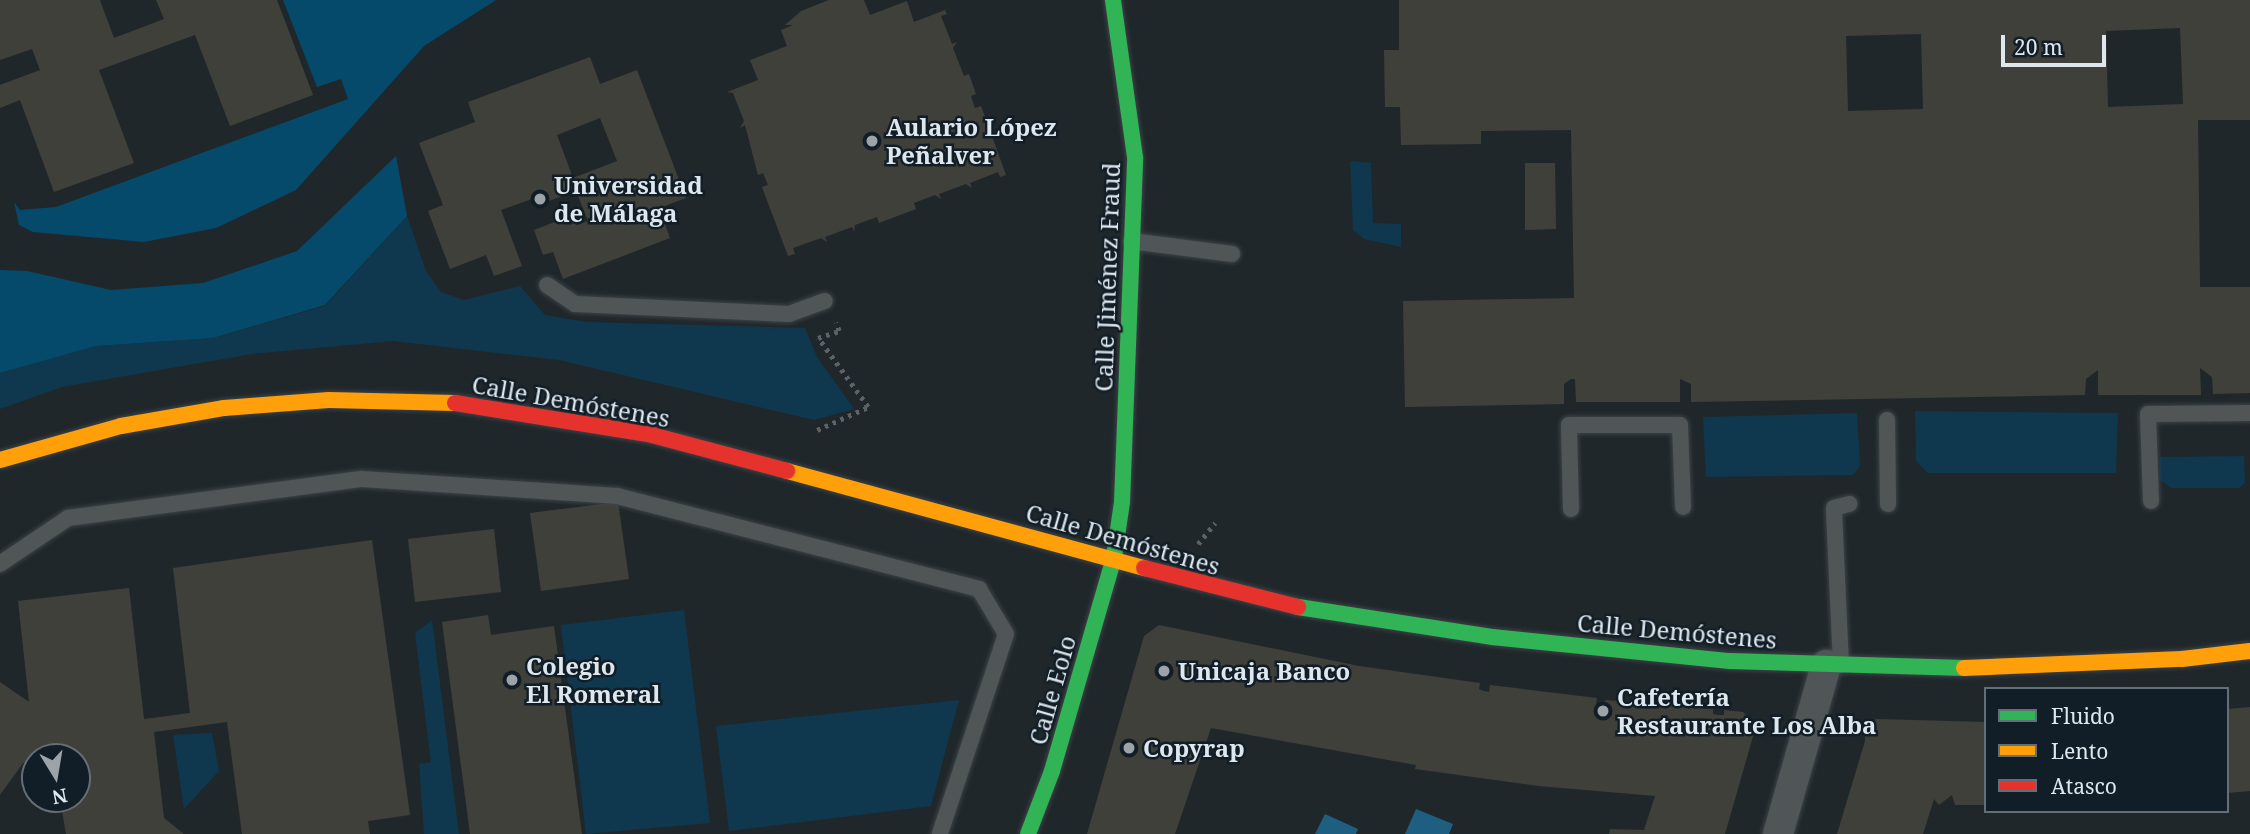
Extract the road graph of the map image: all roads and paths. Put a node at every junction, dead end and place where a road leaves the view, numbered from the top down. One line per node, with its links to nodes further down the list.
1 (1113, 0): 2 (street, Calle Jiménez Fraud)
2 (1131, 241): 3 (lane); 17 (street, Calle Jiménez Fraud)
3 (1232, 254)
4 (547, 285): 5 (lane)
5 (825, 302): 8 (path)
6 (2250, 414): 10 (lane)
7 (1887, 420): 12 (lane)
8 (817, 430)
9 (0, 460): 17 (street, Calle Demóstenes)
10 (2151, 501)
11 (1849, 504): 20 (lane)
12 (1888, 504)
13 (1683, 507): 14 (lane)
14 (1571, 509)
15 (1215, 523): 16 (path)
16 (1198, 545)
17 (1114, 557): 20 (street, Calle Demóstenes); 22 (street, Calle Eolo)
18 (0, 564): 21 (lane)
19 (2250, 651): 20 (street, Calle Demóstenes)
20 (1833, 665): 23 (street)
21 (940, 834)
22 (1028, 834)
23 (1778, 834)

